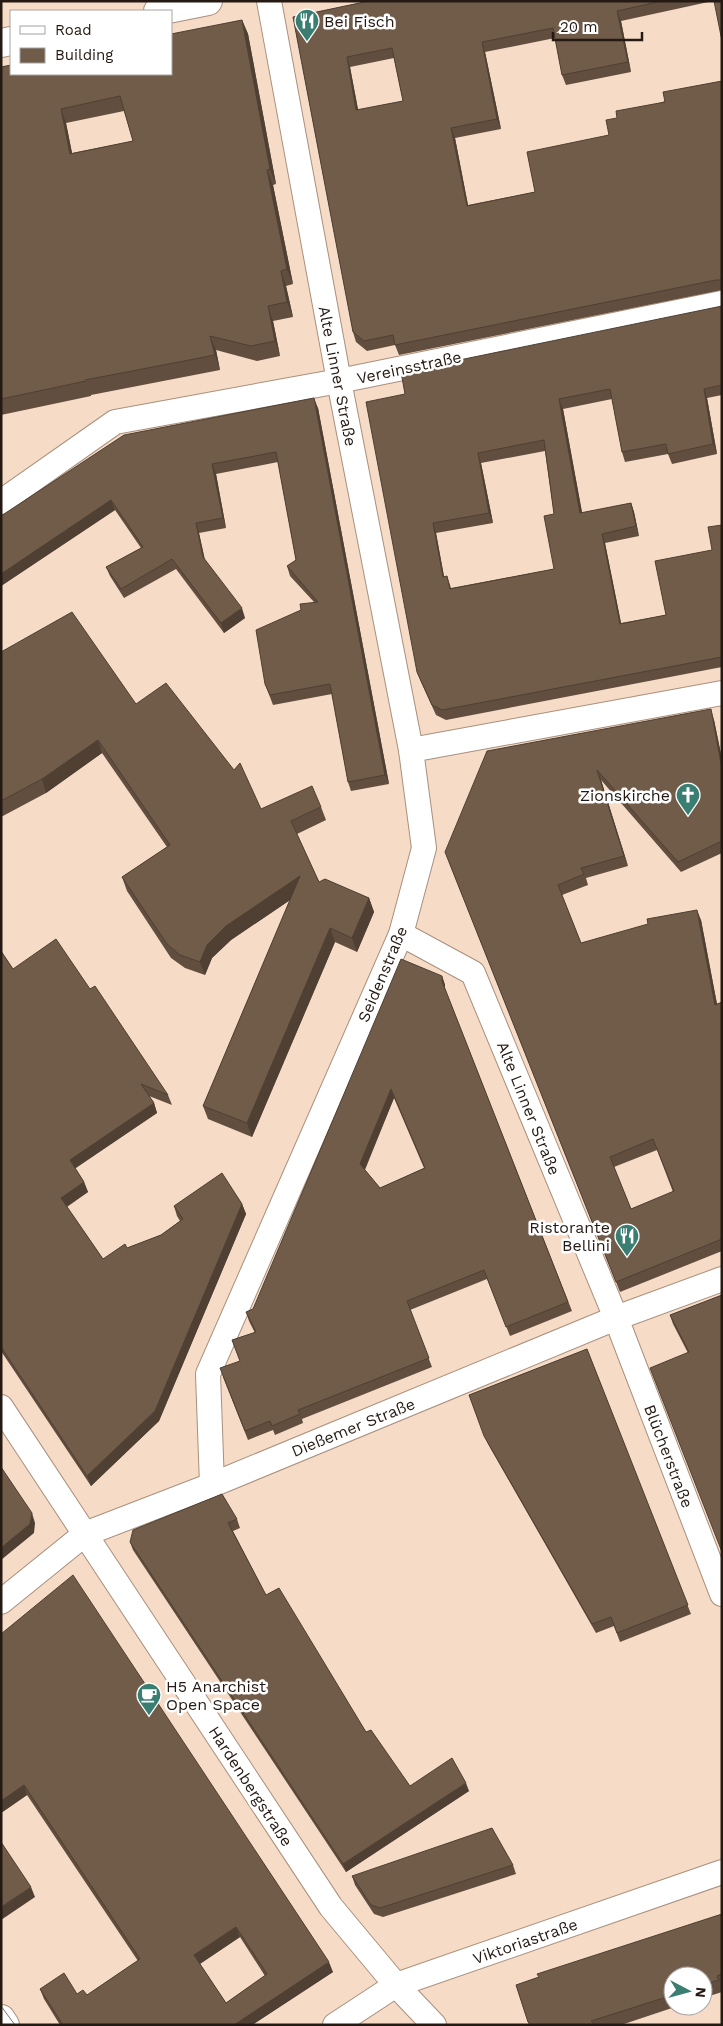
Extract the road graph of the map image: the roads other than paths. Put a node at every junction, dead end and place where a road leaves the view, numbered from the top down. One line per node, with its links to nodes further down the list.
1 (208, 1): 3 (main road)
2 (269, 1): 5 (street, Alte Linner Straße)
3 (163, 10)
4 (722, 303): 5 (street, Vereinsstraße)
5 (339, 381): 6 (street, Vereinsstraße); 8 (street, Alte Linner Straße)
6 (1, 502)
7 (722, 693): 8 (street)
8 (412, 750): 9 (street, Seidenstraße)
9 (401, 934): 11 (street, Alte Linner Straße); 13 (street, Seidenstraße)
10 (722, 1279): 11 (street, Dießemer Straße)
11 (616, 1318): 13 (street, Dießemer Straße); 15 (street, Blücherstraße)
12 (1, 1407): 14 (street, Hardenbergstraße)
13 (212, 1485): 14 (street, Dießemer Straße)
14 (85, 1534): 16 (street, Dießemer Straße); 18 (street, Hardenbergstraße)
15 (722, 1594)
16 (1, 1602)
17 (722, 1872): 18 (street, Viktoriastraße)
18 (396, 1985): 21 (street, Viktoriastraße); 22 (street, Hardenbergstraße)
19 (1, 2019): 20 (main road)
20 (5, 2025)
21 (335, 2025)
22 (434, 2025)

